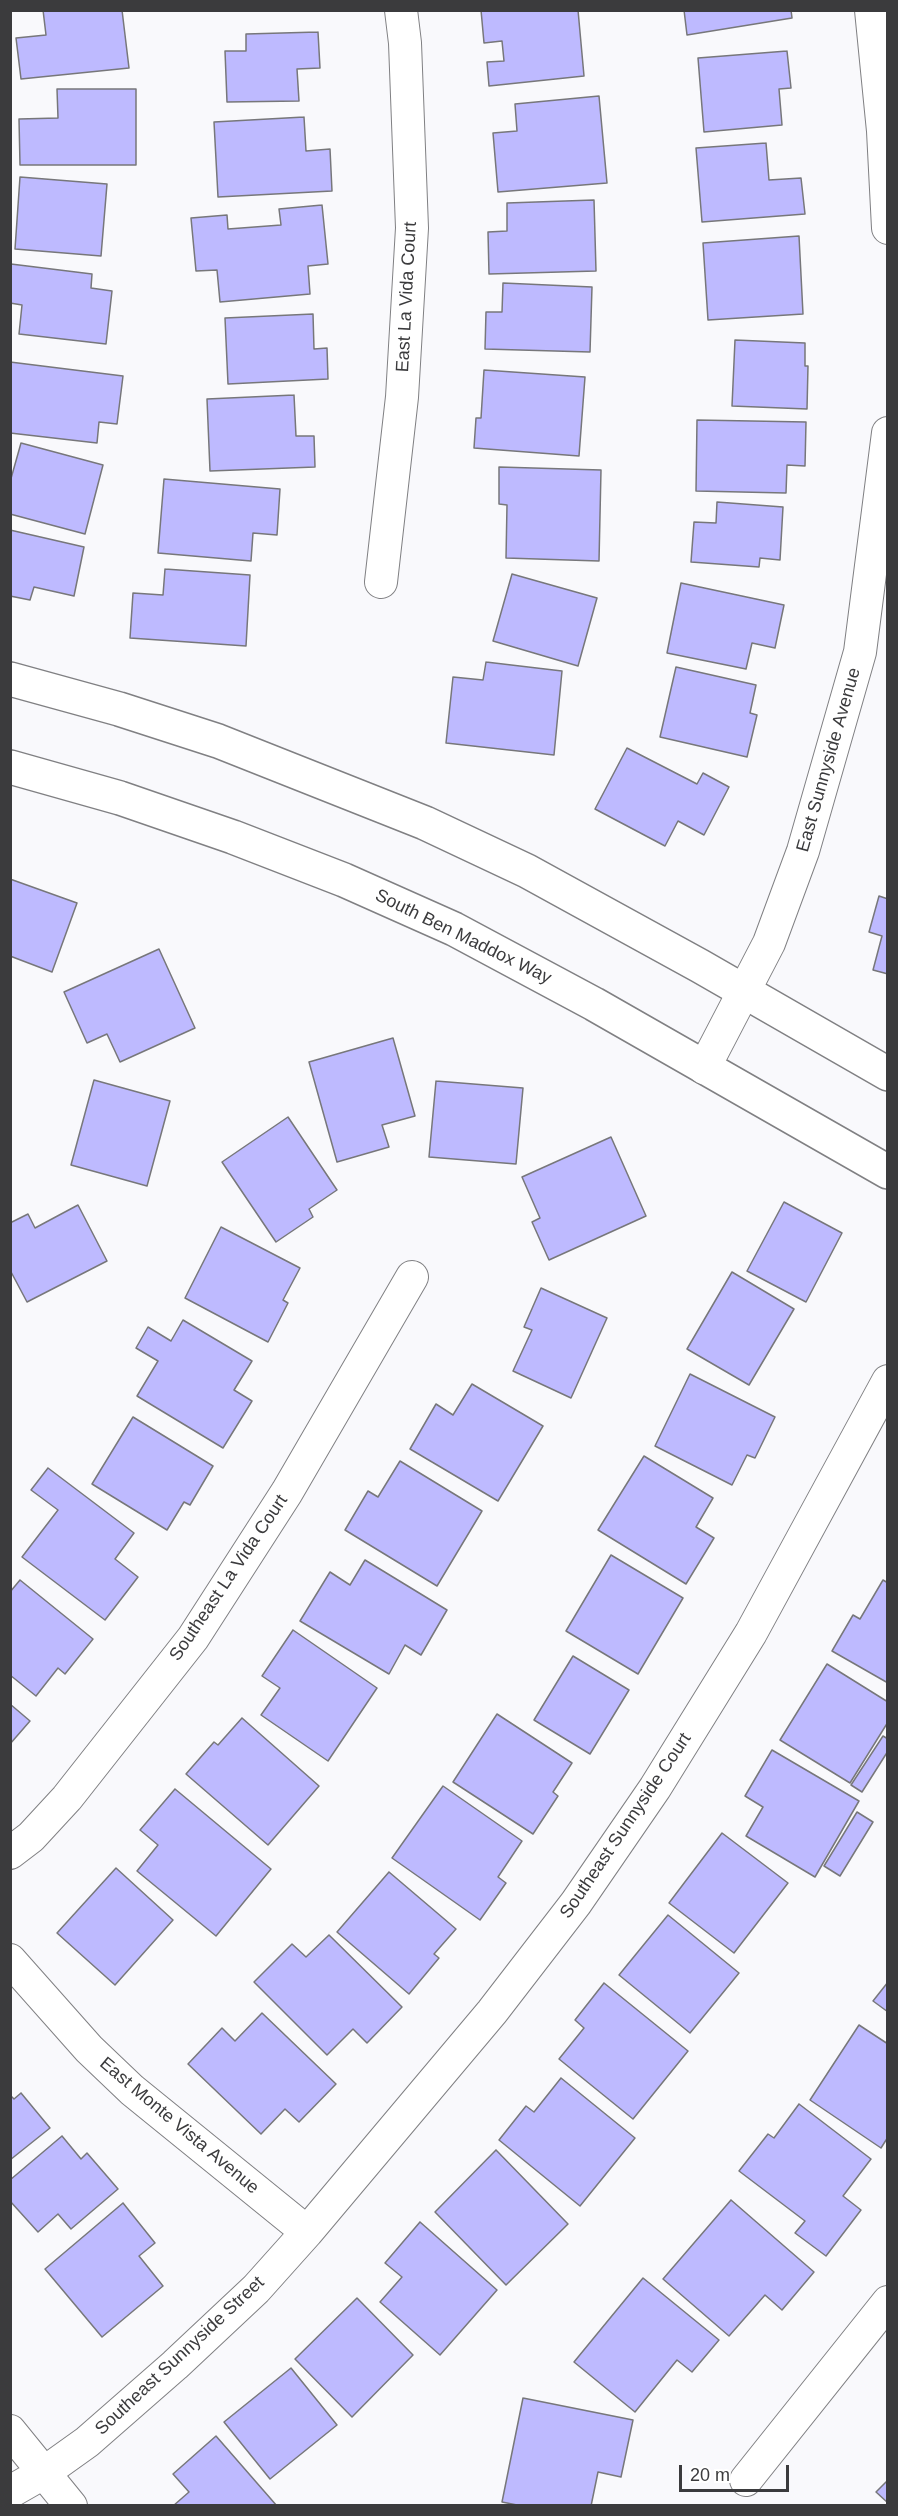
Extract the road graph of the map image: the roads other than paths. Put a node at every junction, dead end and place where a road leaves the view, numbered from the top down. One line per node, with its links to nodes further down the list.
1 (401, 10): 5 (street, East La Vida Court)
2 (872, 10): 3 (street)
3 (888, 228)
4 (888, 433): 8 (street, East Sunnyside Avenue)
5 (381, 582)
6 (10, 679): 8 (main road)
7 (10, 767): 9 (main road, South Ben Maddox Way)
8 (743, 991): 9 (street, East Sunnyside Avenue); 10 (main road)
9 (704, 1068): 11 (main road, South Ben Maddox Way)
10 (888, 1074)
11 (888, 1172)
12 (412, 1277): 14 (street, Southeast La Vida Court)
13 (888, 1381): 16 (street, Southeast Sunnyside Court)
14 (10, 1854)
15 (10, 1960): 16 (street, East Monte Vista Avenue)
16 (307, 2232): 19 (street, Southeast Sunnyside Street)
17 (888, 2302): 20 (street)
18 (10, 2431): 19 (street)
19 (45, 2472): 21 (street, Southeast Sunnyside Street); 22 (street)
20 (746, 2480)
21 (10, 2493)
22 (71, 2505)

